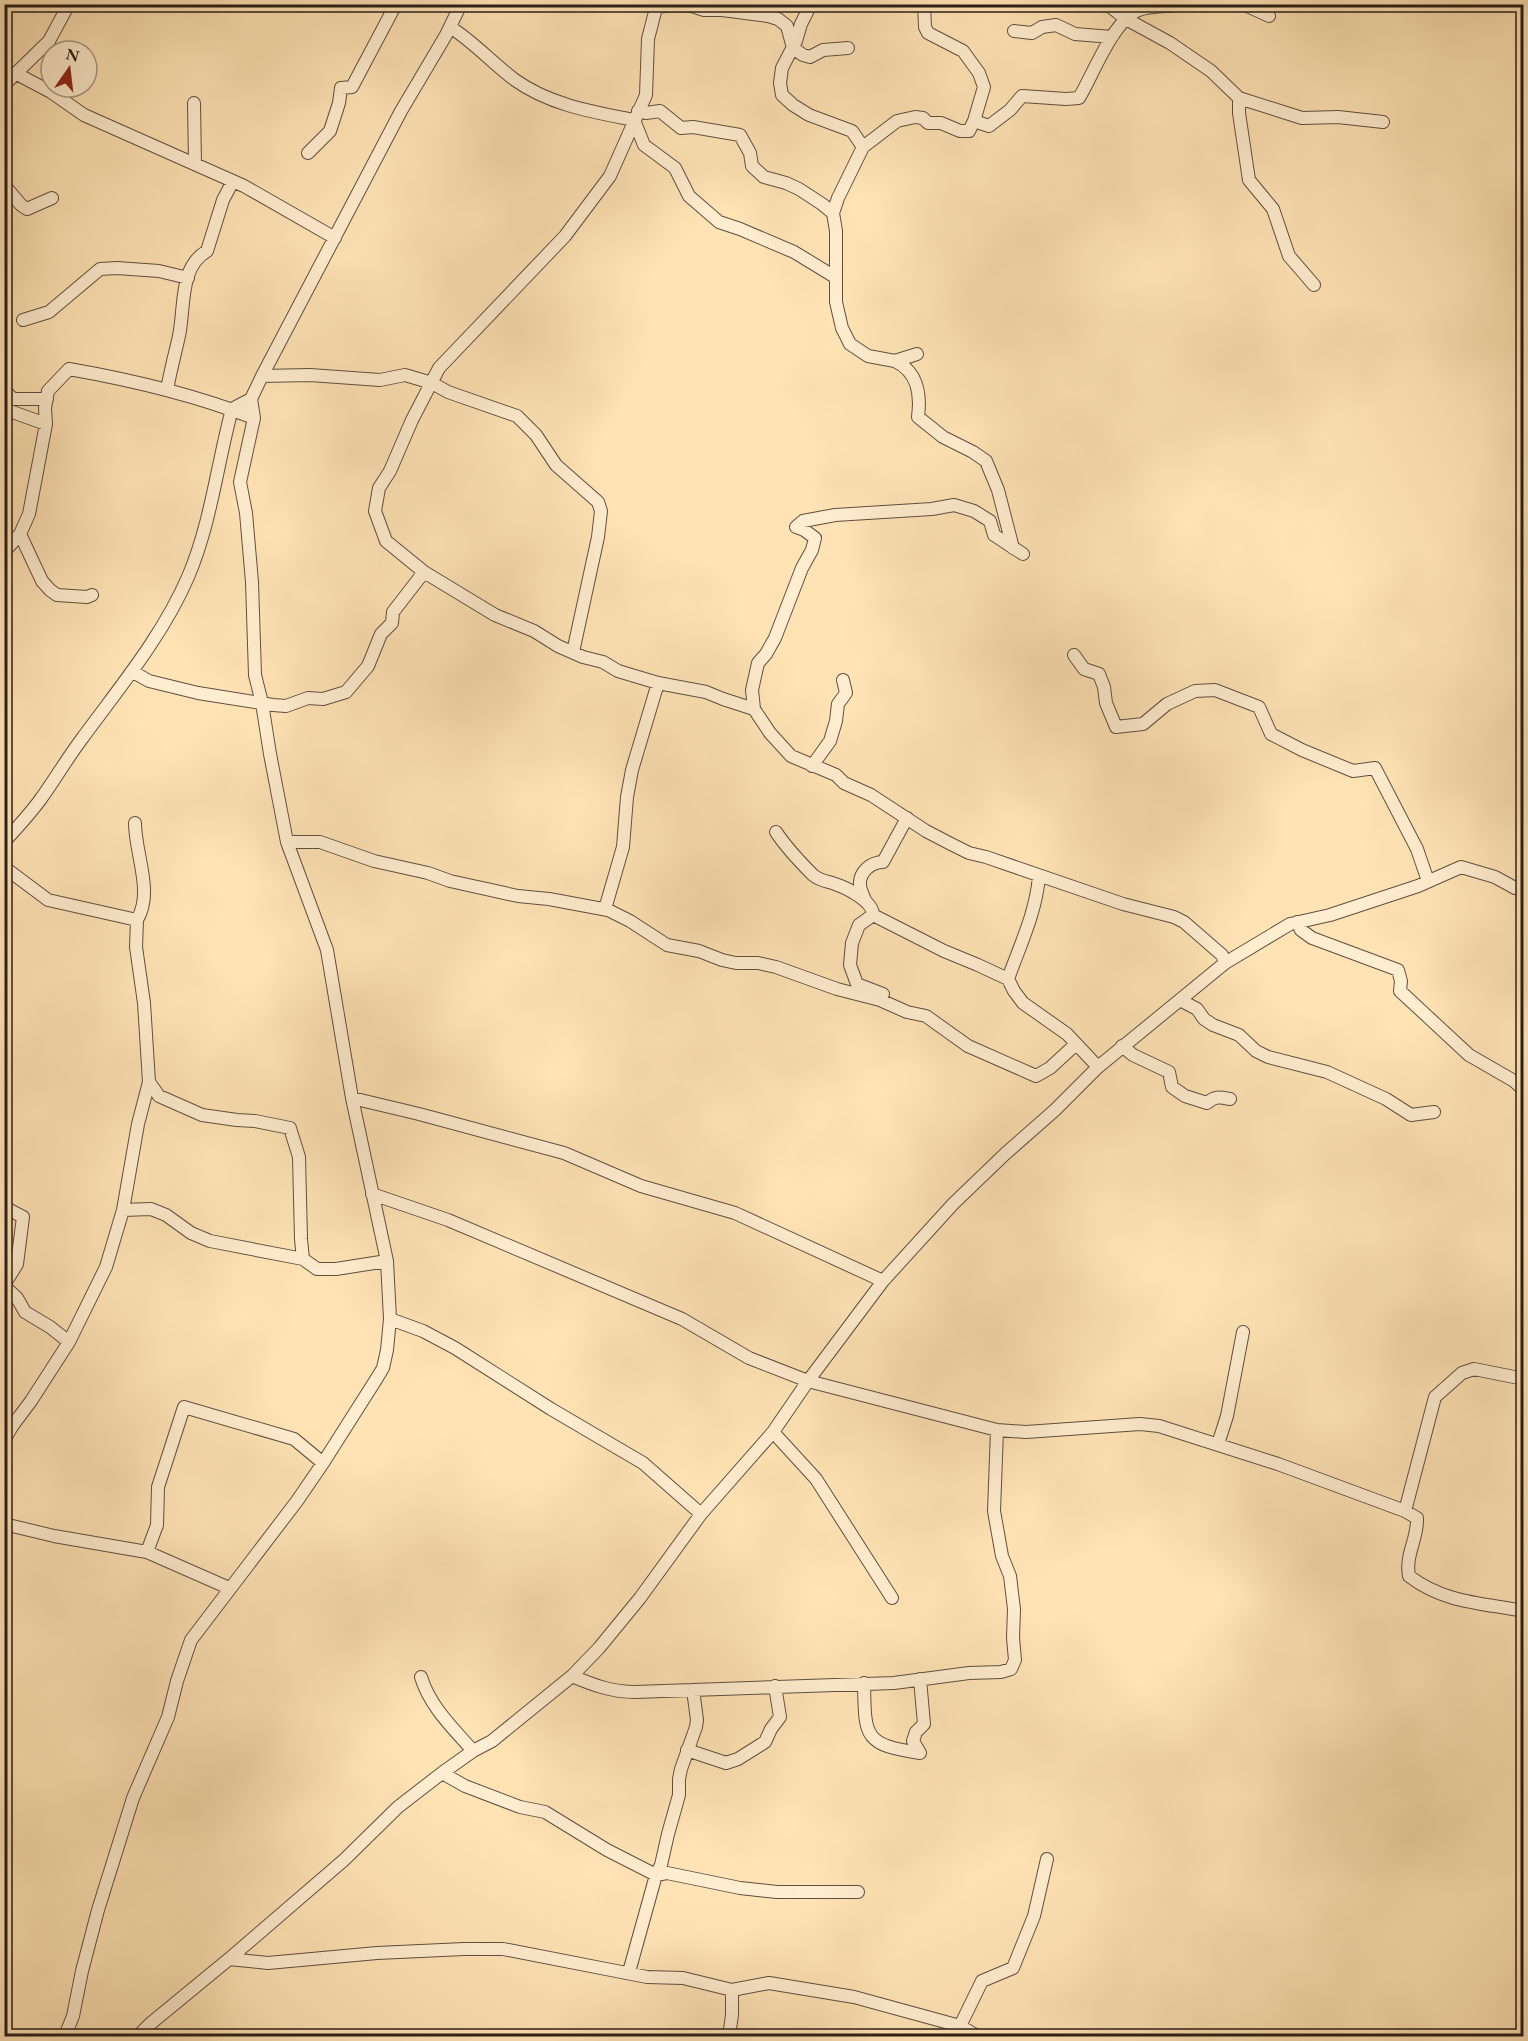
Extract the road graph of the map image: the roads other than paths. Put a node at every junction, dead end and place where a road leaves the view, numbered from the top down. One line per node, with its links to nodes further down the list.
1 (69, 4): 18 (street)
2 (396, 4): 26 (street)
3 (461, 4): 13 (street)
4 (811, 4): 16 (street)
5 (924, 4): 23 (street)
6 (1107, 4): 12 (street)
7 (1205, 4): 10 (street)
8 (1228, 4): 11 (street)
9 (657, 6): 16 (street); 22 (street)
10 (1141, 7): 12 (street)
11 (1269, 16)
12 (1126, 19): 15 (street); 20 (street)
13 (450, 27): 22 (street); 32 (street)
14 (1014, 32): 15 (street)
15 (1112, 37): 23 (street)
16 (793, 48): 17 (street); 25 (street)
17 (848, 48)
18 (15, 73): 19 (street); 27 (street)
19 (4, 85)
20 (1239, 98): 24 (street); 35 (street)
21 (194, 103): 27 (street)
22 (636, 115): 31 (street); 33 (street); 40 (street)
23 (974, 121): 25 (street)
24 (1383, 122)
25 (863, 147): 31 (street)
26 (308, 153)
27 (195, 164): 28 (street)
28 (234, 181): 32 (street); 34 (street)
29 (4, 185): 30 (street)
30 (52, 198)
31 (833, 213): 33 (street)
32 (335, 238): 39 (street)
33 (835, 277): 38 (street)
34 (188, 278): 36 (street); 42 (street)
35 (1314, 285)
36 (23, 320)
37 (917, 354): 38 (street)
38 (896, 361): 59 (street)
39 (262, 376): 40 (street); 44 (street)
40 (432, 383): 51 (street); 53 (street)
41 (4, 390): 43 (street)
42 (167, 390): 43 (street); 46 (street)
43 (47, 399): 48 (street)
44 (251, 399): 46 (street); 47 (street)
45 (4, 409): 48 (street)
46 (232, 409): 47 (street); 55 (street)
47 (254, 418): 58 (street)
48 (46, 424): 49 (street)
49 (20, 534): 50 (street); 52 (street)
50 (4, 552)
51 (424, 572): 53 (street); 58 (street)
52 (92, 595)
53 (573, 652): 57 (street)
54 (1074, 655): 68 (street)
55 (133, 672): 58 (street); 64 (street)
56 (843, 680): 60 (street)
57 (658, 683): 59 (street); 71 (street)
58 (262, 703): 65 (street)
59 (754, 709): 60 (street)
60 (812, 766): 61 (street)
61 (907, 818): 67 (street); 70 (street)
62 (135, 823): 73 (street)
63 (776, 832): 70 (street)
64 (4, 842)
65 (287, 842): 71 (street); 85 (street)
66 (4, 867): 73 (street)
67 (1039, 876): 75 (street); 76 (street)
68 (1428, 881): 69 (street); 74 (street)
69 (1524, 887)
70 (865, 900): 72 (street)
71 (605, 909): 78 (street)
72 (873, 915): 76 (street); 78 (street)
73 (137, 920): 82 (street)
74 (1297, 922): 75 (street); 83 (street)
75 (1225, 963): 77 (street)
76 (1008, 979): 79 (street)
77 (1180, 1000): 80 (street); 88 (street)
78 (926, 1016): 79 (street)
79 (1076, 1044): 81 (street)
80 (1122, 1046): 81 (street); 86 (street)
81 (1098, 1066): 94 (street)
82 (149, 1082): 84 (street); 87 (street)
83 (1524, 1090)
84 (159, 1096): 87 (street); 92 (street)
85 (352, 1098): 89 (street); 94 (street)
86 (1230, 1100)
87 (144, 1102): 91 (street)
88 (1434, 1112)
89 (372, 1194): 93 (street); 100 (street)
90 (4, 1207): 95 (street)
91 (123, 1210): 92 (street); 98 (street)
92 (303, 1260): 93 (street)
93 (387, 1262): 96 (street)
94 (883, 1281): 100 (street)
95 (4, 1286): 98 (street)
96 (390, 1319): 106 (street); 108 (street)
97 (1243, 1332): 105 (street)
98 (69, 1342): 101 (street)
99 (1524, 1379): 107 (street)
100 (808, 1381): 102 (street); 103 (street)
101 (9, 1424): 104 (street)
102 (997, 1430): 105 (street); 116 (street)
103 (773, 1432): 108 (street); 112 (street)
104 (4, 1440)
105 (1218, 1444): 107 (street)
106 (323, 1463): 110 (street); 111 (street)
107 (1404, 1510): 113 (street)
108 (701, 1514): 114 (street)
109 (4, 1524): 110 (street)
110 (147, 1552): 111 (street)
111 (229, 1588): 130 (street)
112 (892, 1598)
113 (1524, 1611)
114 (572, 1676): 119 (street); 121 (street)
115 (421, 1677): 121 (street)
116 (920, 1679): 117 (street); 117 (street)
117 (864, 1683): 118 (street)
118 (775, 1686): 119 (street); 120 (street)
119 (693, 1690): 120 (street)
120 (687, 1750): 124 (street)
121 (473, 1751): 122 (street)
122 (442, 1773): 124 (street); 126 (street)
123 (1047, 1859): 129 (street)
124 (656, 1875): 125 (street); 127 (street)
125 (858, 1892)
126 (230, 1959): 127 (street); 131 (street)
127 (629, 1972): 128 (street)
128 (732, 1989): 129 (street); 132 (street)
129 (960, 2026): 133 (street)
130 (65, 2037)
131 (138, 2037)
132 (729, 2037)
133 (977, 2037)

